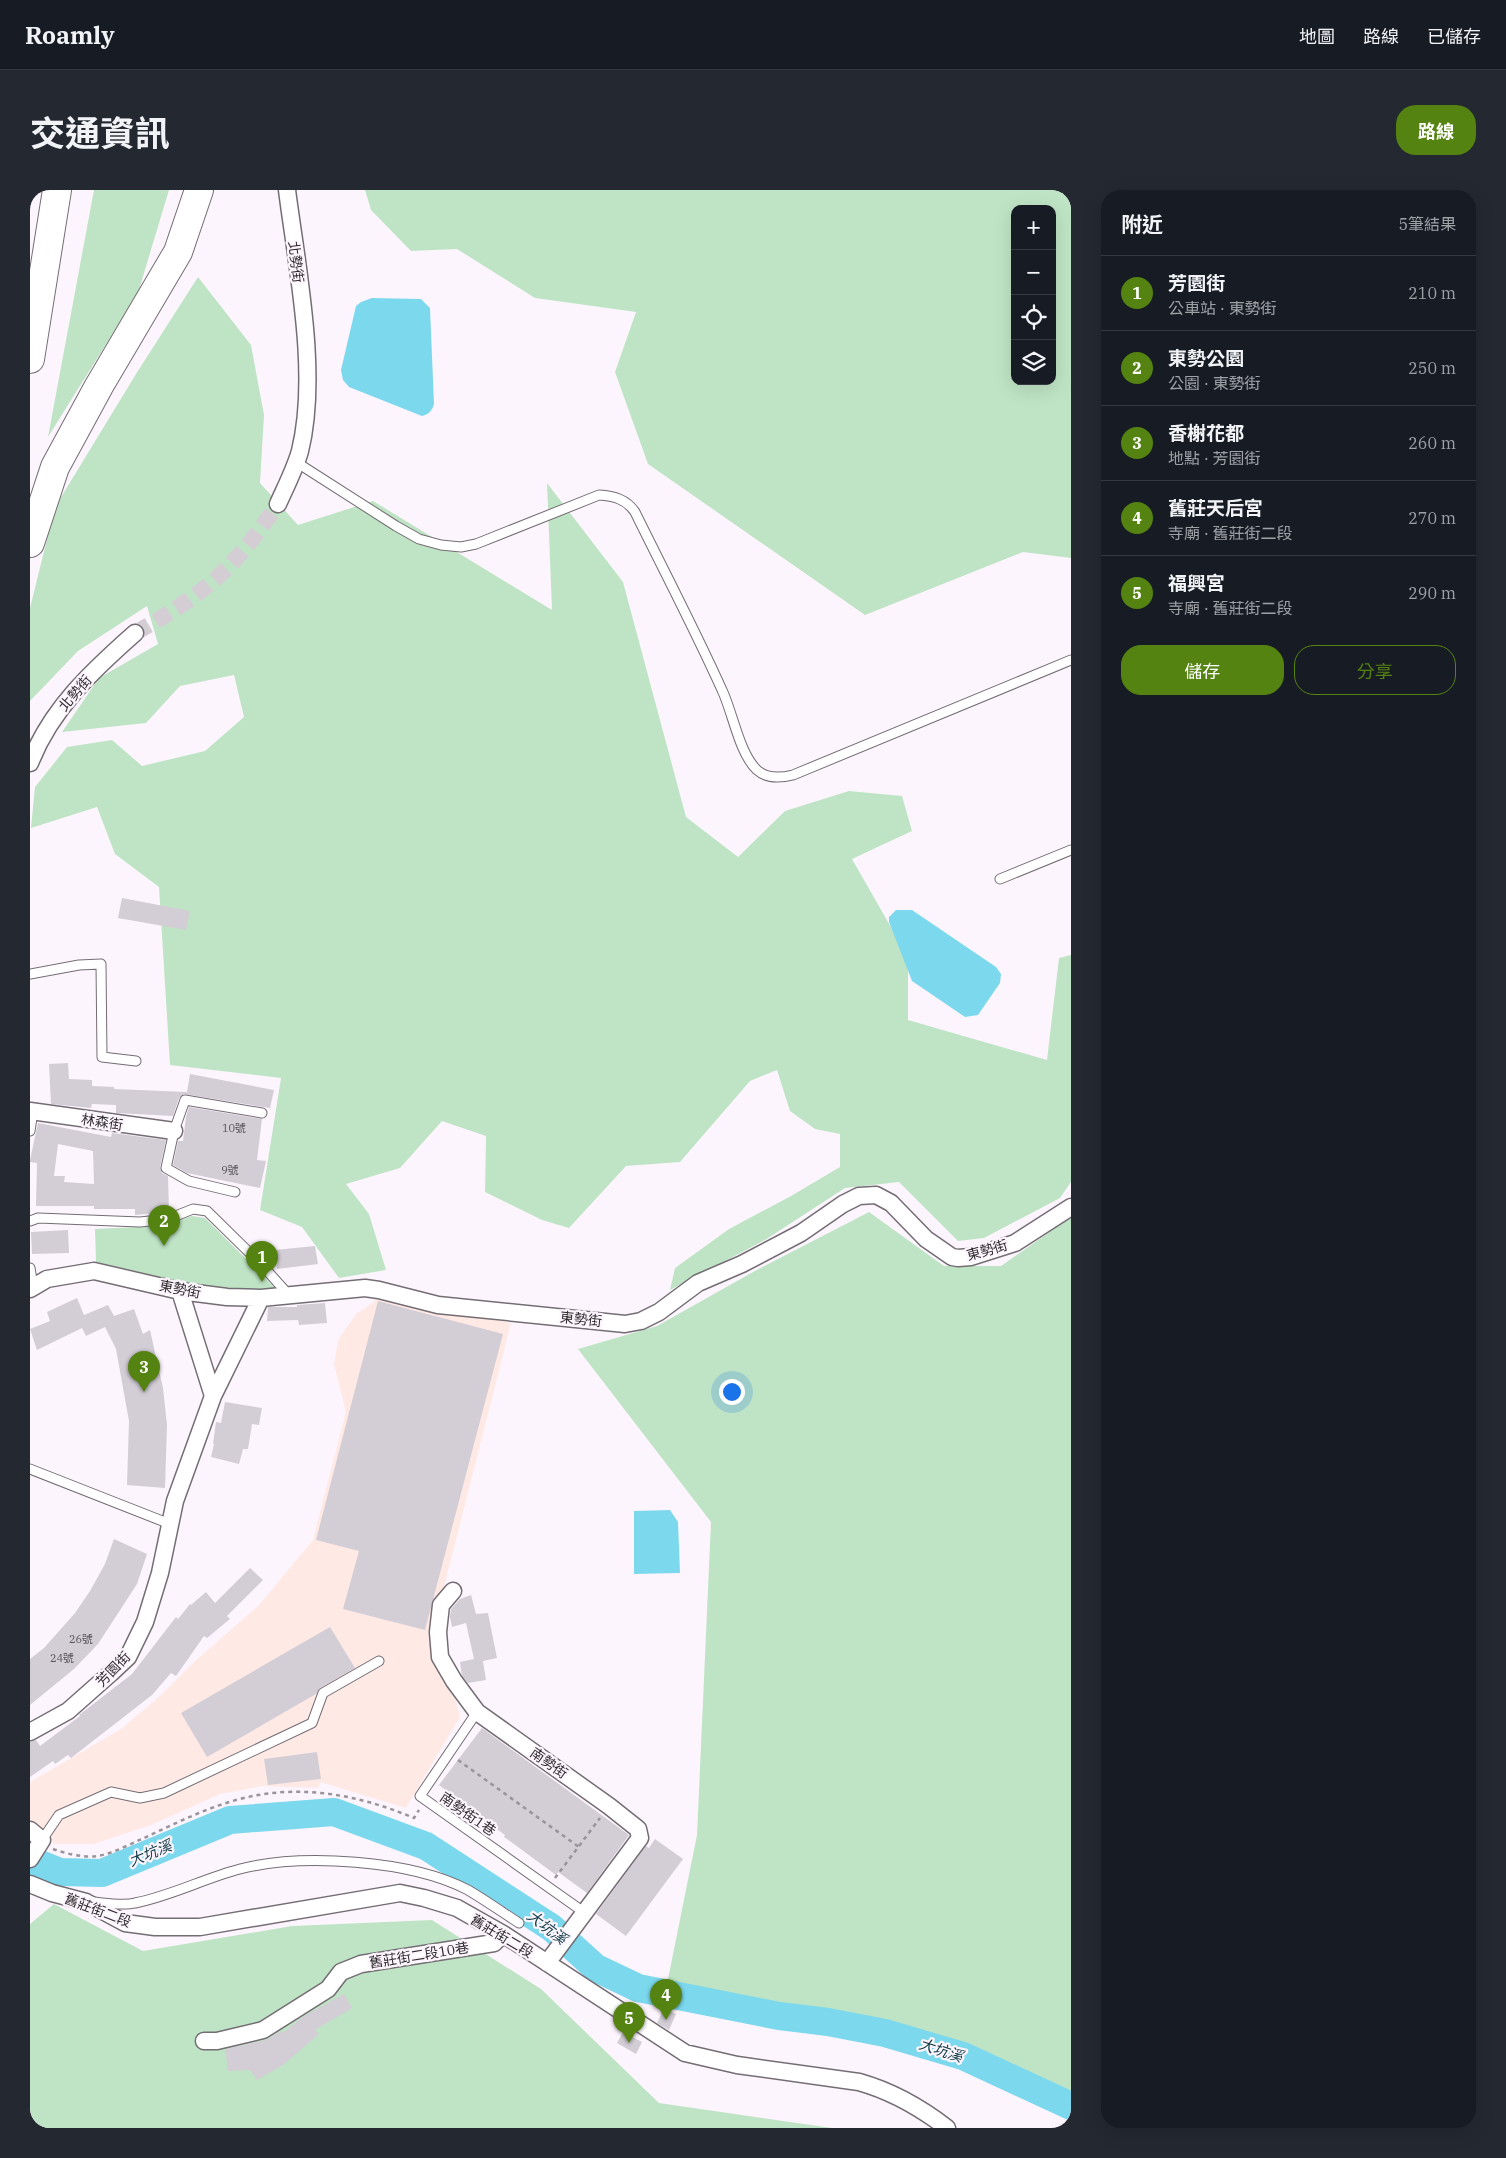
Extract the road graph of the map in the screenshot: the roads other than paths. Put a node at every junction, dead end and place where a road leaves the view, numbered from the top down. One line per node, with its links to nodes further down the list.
1 (57, 190): 4 (highway)
2 (199, 190): 7 (highway)
3 (287, 190): 5 (street, 北勢街)
4 (30, 359)
5 (296, 462): 6 (street); 9 (lane)
6 (278, 504)
7 (30, 544)
8 (135, 633): 10 (street, 北勢街)
9 (1071, 660)
10 (30, 763)
11 (1071, 850): 12 (lane)
12 (1000, 879)
13 (30, 974): 14 (lane)
14 (136, 1061)
15 (32, 1111): 17 (lane); 18 (street, 林森街)
16 (262, 1114): 18 (lane)
17 (30, 1131)
18 (174, 1131): 19 (lane)
19 (235, 1192)
20 (1071, 1207): 25 (street, 東勢街)
21 (30, 1221): 25 (lane)
22 (30, 1268): 23 (lane)
23 (32, 1287): 24 (street, 東勢街)
24 (180, 1291): 26 (street, 東勢街); 27 (street)
25 (288, 1294): 26 (street, 東勢街)
26 (261, 1298): 27 (street, 芳園街)
27 (214, 1396): 29 (street, 芳園街)
28 (30, 1469): 29 (lane)
29 (170, 1524): 33 (street, 芳園街)
30 (453, 1592): 32 (street, 南勢街)
31 (379, 1660): 34 (lane)
32 (478, 1712): 38 (lane, 南勢街1巷); 38 (street, 南勢街)
33 (30, 1732)
34 (37, 1838): 35 (street)
35 (30, 1859)
36 (30, 1884): 37 (street, 舊莊街二段)
37 (86, 1902): 39 (lane); 40 (street, 舊莊街二段)
38 (581, 1918): 41 (street, 南勢街)
39 (519, 1923)
40 (502, 1934): 41 (street, 舊莊街二段); 42 (street, 舊莊街二段10巷)
41 (551, 1958): 43 (street, 舊莊街二段)
42 (204, 2041)
43 (927, 2112): 44 (street); 45 (street, 舊莊街二段)
44 (935, 2128)
45 (947, 2128)

